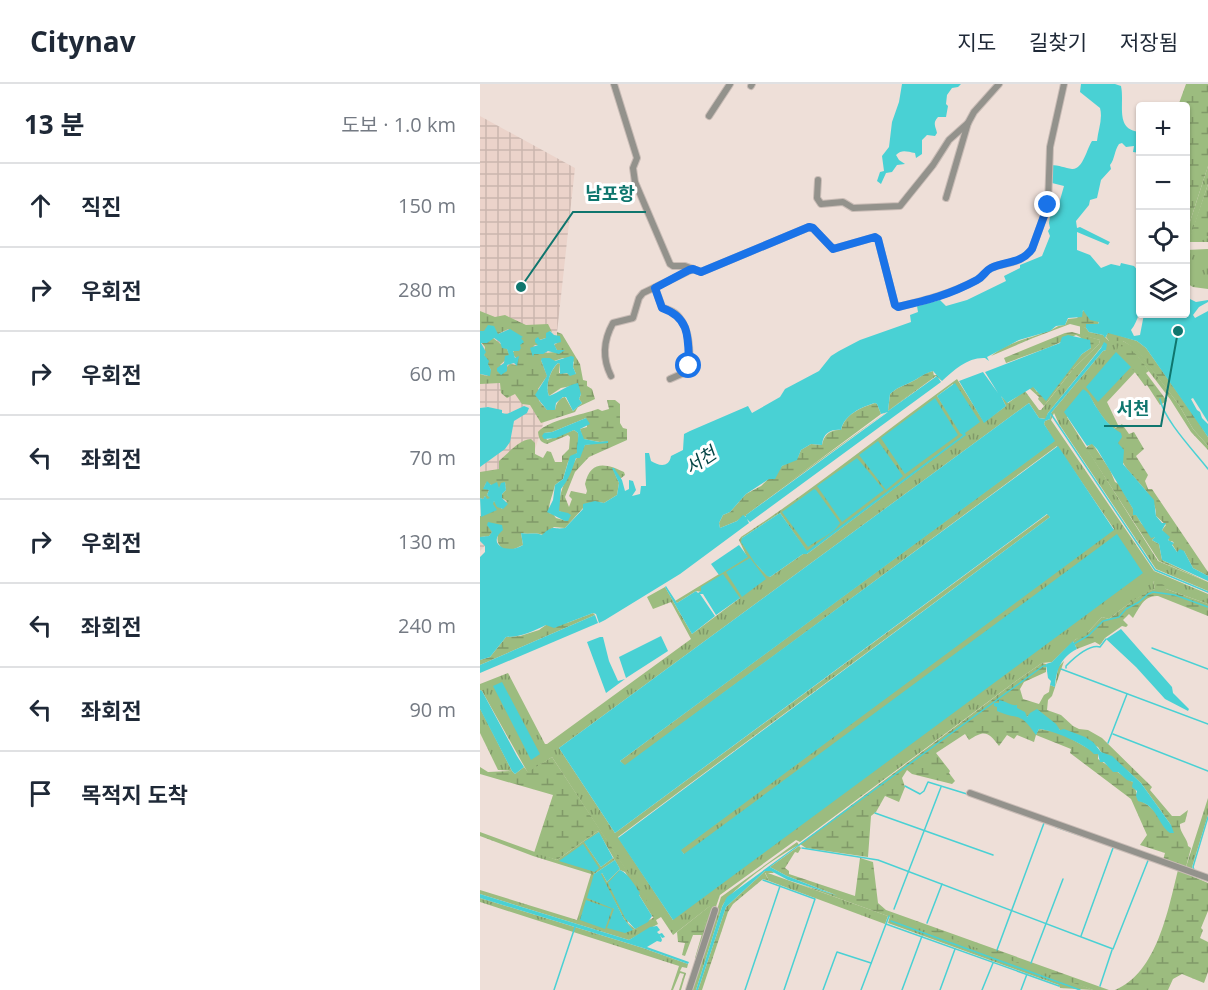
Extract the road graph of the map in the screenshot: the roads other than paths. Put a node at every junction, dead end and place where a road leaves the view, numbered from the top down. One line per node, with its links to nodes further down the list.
1 (614, 84): 9 (street)
2 (730, 84): 5 (street)
3 (999, 84): 6 (street)
4 (1064, 84): 9 (street)
5 (709, 116)
6 (968, 123): 7 (street); 8 (street)
7 (818, 180)
8 (946, 198)
9 (693, 269): 10 (street)
10 (655, 288): 11 (street); 12 (street)
11 (611, 376)
12 (670, 379)
13 (969, 793): 14 (street)
14 (1208, 878)
15 (715, 910): 16 (street)
16 (689, 990)

